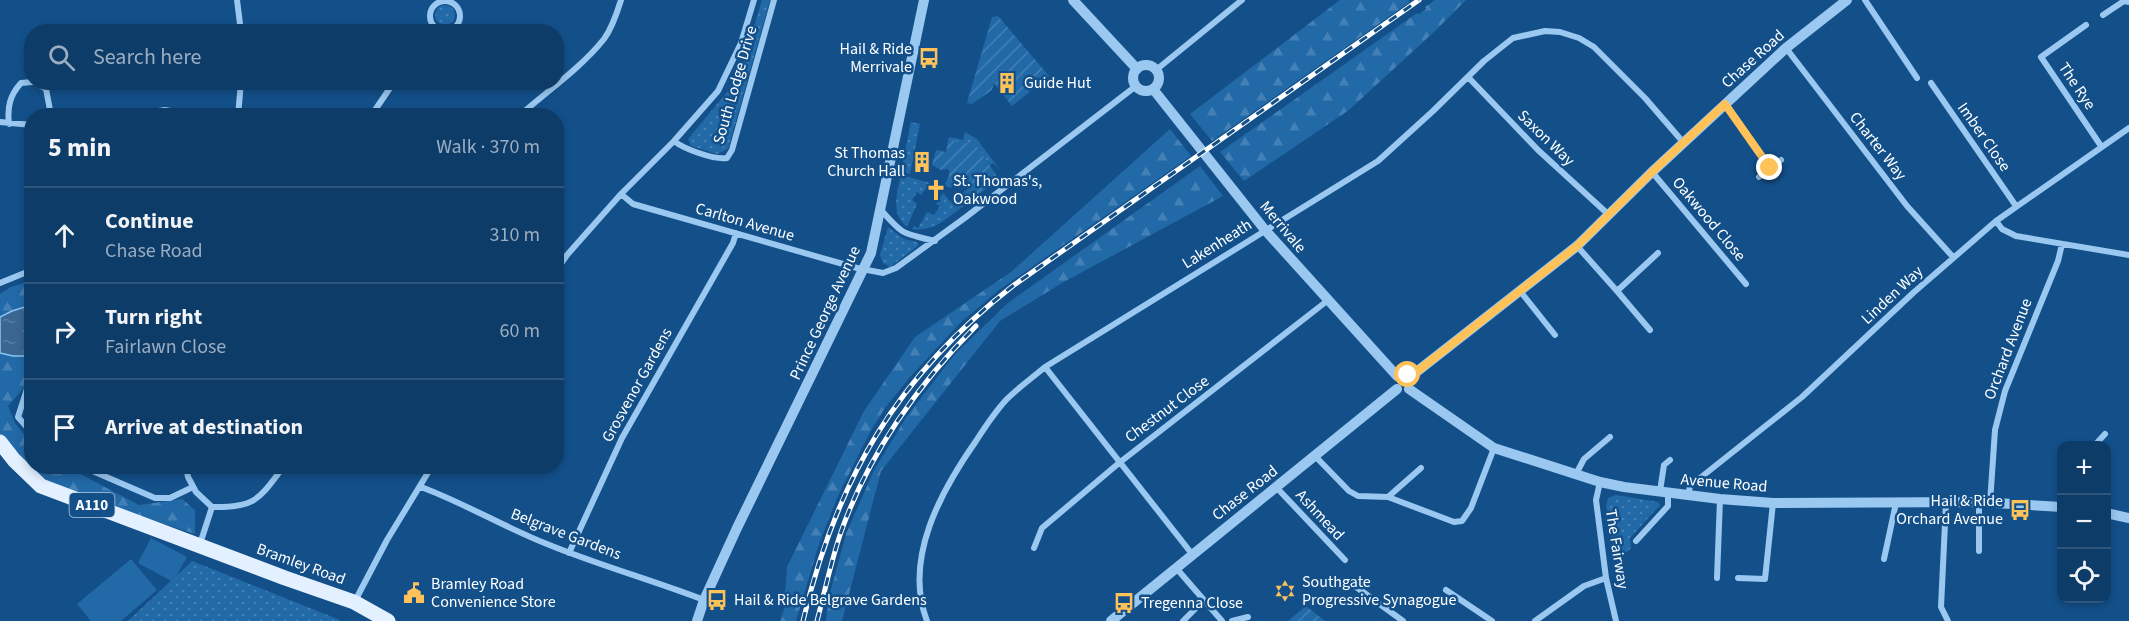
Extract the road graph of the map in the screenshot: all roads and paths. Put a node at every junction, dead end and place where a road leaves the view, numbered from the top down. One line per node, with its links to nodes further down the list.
1 (237, 0): 14 (street)
2 (462, 0): 12 (street)
3 (621, 0): 21 (street)
4 (754, 0): 41 (street, South Lodge Drive)
5 (774, 0): 41 (street, South Lodge Drive)
6 (924, 0): 50 (street, Prince George Avenue)
7 (1073, 0): 19 (street)
8 (1242, 0): 20 (street)
9 (1847, 0): 18 (street, Chase Road)
10 (1865, 0): 23 (street)
11 (2129, 2): 13 (street)
12 (456, 5): 15 (street); 16 (street)
13 (2103, 15)
14 (240, 24)
15 (432, 24)
16 (457, 24)
17 (2086, 25): 43 (street, The Rye)
18 (1786, 48): 32 (street, Chase Road); 60 (street, Charter Way)
19 (1137, 69): 20 (street); 26 (street)
20 (1156, 70): 27 (street)
21 (564, 77)
22 (1468, 77): 42 (street, Lakenheath); 51 (street, Saxon Way); 53 (street, Lakenheath)
23 (1917, 78)
24 (24, 83): 38 (street)
25 (1931, 83): 49 (street, Imber Close)
26 (1136, 86): 27 (street); 55 (street, Carlton Avenue)
27 (1153, 89): 53 (street, Merrivale)
28 (46, 90): 33 (street)
29 (241, 90): 34 (street)
30 (389, 90): 35 (street)
31 (549, 90): 36 (street)
32 (1725, 104): 42 (street, Chase Road); 45 (street)
33 (50, 108)
34 (239, 108)
35 (376, 108)
36 (528, 108)
37 (0, 122): 38 (street)
38 (9, 124): 39 (street)
39 (24, 125)
40 (2129, 128): 43 (street, Linden Way)
41 (674, 141): 48 (street, South Lodge Drive)
42 (1683, 142): 46 (street, Chase Road)
43 (2101, 146): 49 (street, Linden Way)
44 (1781, 160): 45 (street)
45 (1770, 168): 47 (street)
46 (1652, 172): 51 (street, Chase Road); 65 (street, Oakwood Close)
47 (1758, 177)
48 (621, 194): 54 (street, Carlton Avenue); 61 (street, South Lodge Drive)
49 (2016, 206): 52 (street, Linden Way)
50 (881, 210): 55 (street); 62 (street, Prince George Avenue)
51 (1609, 215): 57 (street, Chase Road)
52 (1996, 221): 56 (street); 60 (street, Linden Way)
53 (1265, 230): 68 (street, Merrivale); 71 (street, Lakenheath)
54 (736, 233): 62 (street, Carlton Avenue); 114 (street, Grosvenor Gardens)
55 (935, 241): 62 (street, Carlton Avenue)
56 (2062, 244): 59 (street); 103 (street, Orchard Avenue)
57 (1577, 246): 66 (street, Chase Road); 67 (street)
58 (1658, 253): 67 (street)
59 (2129, 255)
60 (1953, 257): 99 (street, Linden Way)
61 (564, 259)
62 (864, 269): 124 (street, Prince George Avenue)
63 (24, 273): 64 (street)
64 (0, 283)
65 (1746, 284)
66 (1520, 291): 70 (street); 73 (street, Chase Road)
67 (1617, 291): 69 (street)
68 (1327, 302): 72 (street, Merrivale); 85 (street, Chestnut Close)
69 (1650, 330)
70 (1556, 335)
71 (1045, 367): 85 (street); 130 (street, Lakenheath)
72 (1397, 376): 73 (street); 74 (street)
73 (1410, 377): 75 (street)
74 (1397, 389): 75 (street); 83 (street, Chase Road)
75 (1409, 389): 82 (street, Avenue Road)
76 (24, 398): 77 (street)
77 (24, 424)
78 (2105, 434): 80 (street)
79 (1610, 437): 93 (street)
80 (2099, 441)
81 (0, 442): 87 (main road, A110)
82 (1494, 448): 93 (street, Avenue Road); 100 (street)
83 (1315, 456): 97 (street, Chase Road); 100 (street)
84 (1670, 460): 98 (street, The Fairway)
85 (1119, 463): 112 (street, Chestnut Close); 115 (street)
86 (1421, 468): 100 (street)
87 (24, 471)
88 (28, 474): 111 (main road, A110)
89 (100, 474): 95 (street)
90 (187, 474): 95 (street)
91 (278, 474): 106 (street)
92 (428, 474): 96 (street)
93 (1576, 474): 94 (street, Avenue Road)
94 (1600, 482): 98 (street, Avenue Road); 119 (street, The Fairway)
95 (193, 487): 106 (street)
96 (421, 488): 114 (street, Belgrave Gardens); 126 (street)
97 (1277, 488): 115 (street, Chase Road); 117 (street, Ashmead)
98 (1664, 492): 99 (street, Avenue Road); 110 (street, The Fairway)
99 (1688, 495): 101 (street, Avenue Road)
100 (1388, 497)
101 (1720, 499): 102 (street, Avenue Road); 120 (street)
102 (1773, 502): 104 (street, Avenue Road); 121 (street)
103 (1984, 502): 105 (street, Avenue Road); 107 (street, Avenue Road); 113 (street, Orchard Avenue)
104 (1896, 503): 105 (street, Avenue Road); 116 (street)
105 (1946, 503): 139 (street)
106 (212, 507): 111 (street)
107 (2057, 507)
108 (2111, 514): 109 (street)
109 (2129, 518)
110 (1636, 540)
111 (200, 545): 126 (main road, Bramley Road / A110)
112 (1034, 548)
113 (1979, 551)
114 (569, 553): 124 (street, Belgrave Gardens)
115 (1192, 554): 118 (street, Chase Road)
116 (1884, 559)
117 (1344, 560)
118 (1177, 569): 125 (street); 131 (street, Chase Road)
119 (1606, 578): 137 (street); 138 (street, The Fairway)
120 (1717, 578)
121 (1738, 578)
122 (1352, 584): 135 (street)
123 (1446, 590): 136 (street)
124 (704, 600): 129 (street, Prince George Avenue)
125 (1204, 600): 132 (street); 133 (street)
126 (354, 602): 128 (main road, Bramley Road / A110)
127 (1248, 617): 134 (street)
128 (388, 621)
129 (697, 621)
130 (927, 621)
131 (1111, 621)
132 (1183, 621)
133 (1222, 621)
134 (1232, 621)
135 (1402, 621)
136 (1492, 621)
137 (1535, 621)
138 (1616, 621)
139 (1948, 621)

